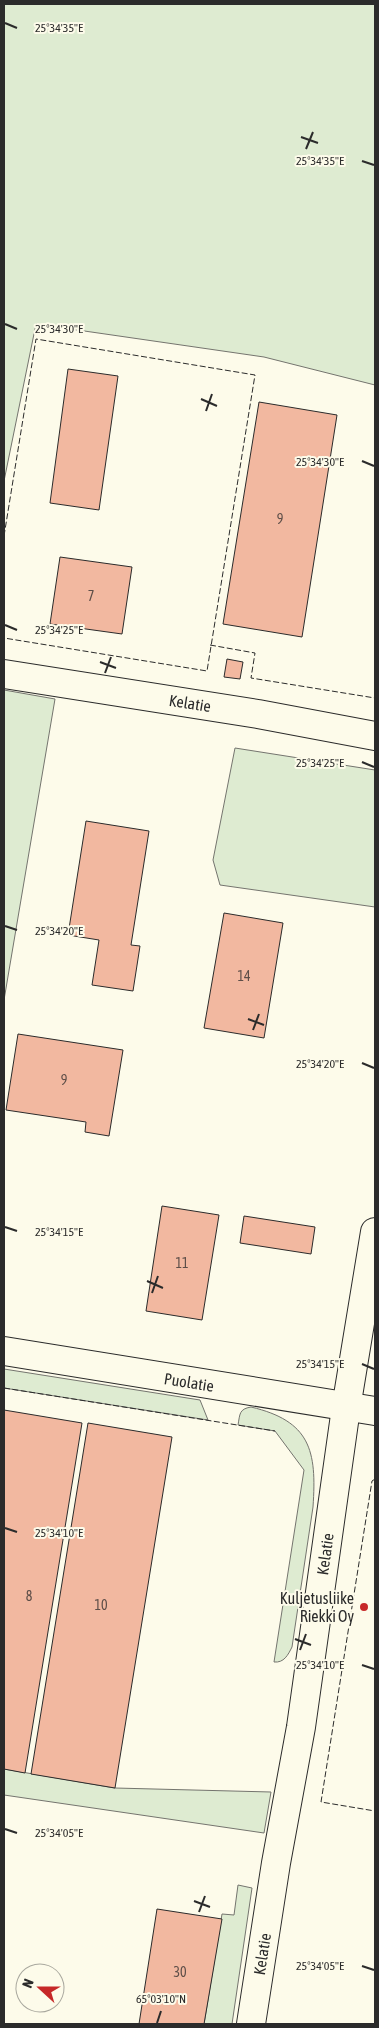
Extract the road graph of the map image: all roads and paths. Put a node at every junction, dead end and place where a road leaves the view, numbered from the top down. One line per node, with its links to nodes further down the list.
1 (4, 674): 2 (street, Kelatie)
2 (375, 736)
3 (375, 1232): 5 (street, Kelatie)
4 (4, 1351): 5 (street, Puolatie)
5 (346, 1408): 6 (street, Puolatie); 7 (street, Kelatie)
6 (375, 1412)
7 (251, 2024)

